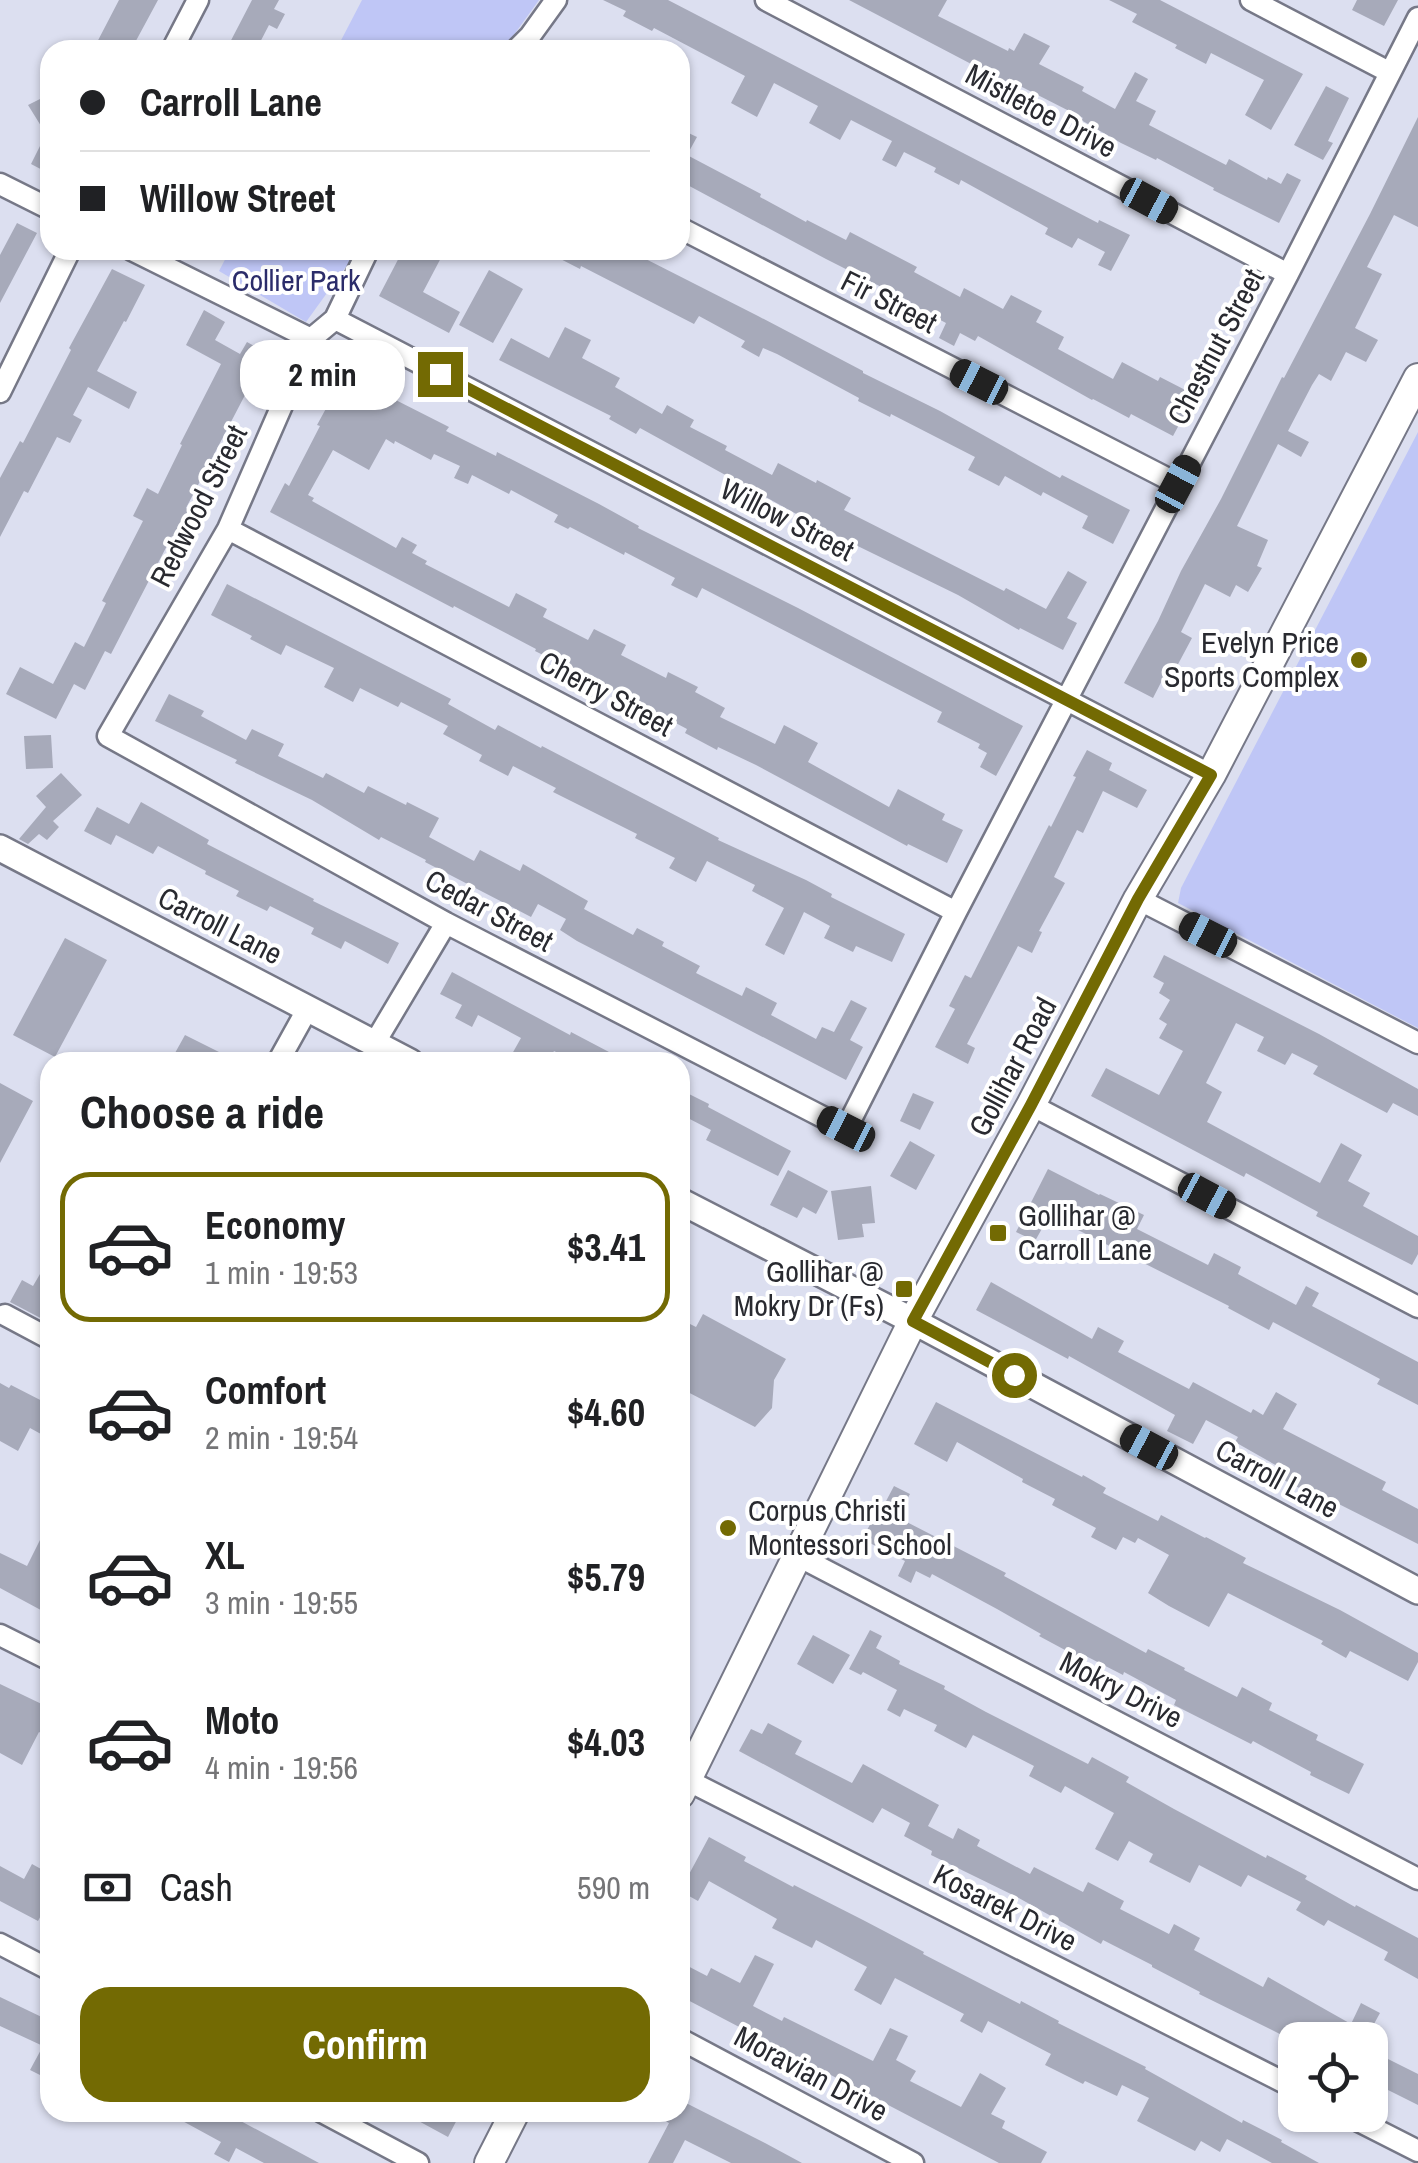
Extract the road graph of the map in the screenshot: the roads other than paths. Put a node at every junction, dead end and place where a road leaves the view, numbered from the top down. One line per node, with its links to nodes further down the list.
1 (198, 0): 6 (street)
2 (556, 0): 7 (street)
3 (766, 0): 15 (street, Mistletoe Drive)
4 (1251, 0): 8 (street)
5 (1418, 18): 8 (street, Chestnut Street)
6 (177, 40)
7 (526, 40)
8 (1389, 72): 15 (street, Chestnut Street)
9 (0, 184): 10 (street)
10 (40, 204)
11 (690, 233): 20 (street, Fir Street)
12 (65, 260): 19 (street)
13 (152, 260): 17 (street)
14 (363, 260): 16 (street, Redwood Street)
15 (1288, 274): 20 (street, Chestnut Street)
16 (335, 319): 17 (street, Redwood Street); 22 (street, Willow Street)
17 (311, 339): 21 (street, Redwood Street)
18 (1418, 378): 24 (main road, Gollihar Road)
19 (0, 392)
20 (1178, 484): 22 (street, Chestnut Street)
21 (228, 528): 23 (street, Redwood Street); 27 (street, Cherry Street)
22 (1068, 700): 24 (street, Willow Street); 27 (street, Chestnut Street)
23 (108, 736): 28 (street, Cedar Street)
24 (1211, 775): 26 (main road, Gollihar Road)
25 (0, 848): 29 (street, Carroll Lane)
26 (1138, 899): 30 (street); 34 (main road, Gollihar Road)
27 (956, 912): 35 (street, Chestnut Street)
28 (446, 924): 31 (street); 35 (street, Cedar Street)
29 (308, 1008): 31 (street, Carroll Lane); 32 (street)
30 (1418, 1043)
31 (374, 1044): 33 (street, Carroll Lane)
32 (284, 1052)
33 (390, 1052)
34 (1031, 1105): 37 (street); 39 (main road, Gollihar Road)
35 (846, 1129)
36 (690, 1206): 39 (street, Carroll Lane)
37 (1418, 1307)
38 (5, 1315): 40 (street)
39 (913, 1321): 41 (main road, Gollihar Road); 42 (street, Carroll Lane)
40 (40, 1334)
41 (796, 1555): 45 (main road, Gollihar Road); 47 (street, Mokry Drive)
42 (1418, 1592)
43 (0, 1634): 44 (street)
44 (40, 1655)
45 (690, 1775)
46 (690, 1790): 51 (street, Kosarek Drive)
47 (1418, 1879)
48 (0, 1944): 49 (street)
49 (40, 1965)
50 (690, 2044): 58 (street, Moravian Drive)
51 (1278, 2080)
52 (341, 2122): 56 (street)
53 (510, 2122): 57 (main road)
54 (1381, 2132): 55 (street)
55 (1418, 2151)
56 (418, 2163)
57 (489, 2163)
58 (913, 2163)

